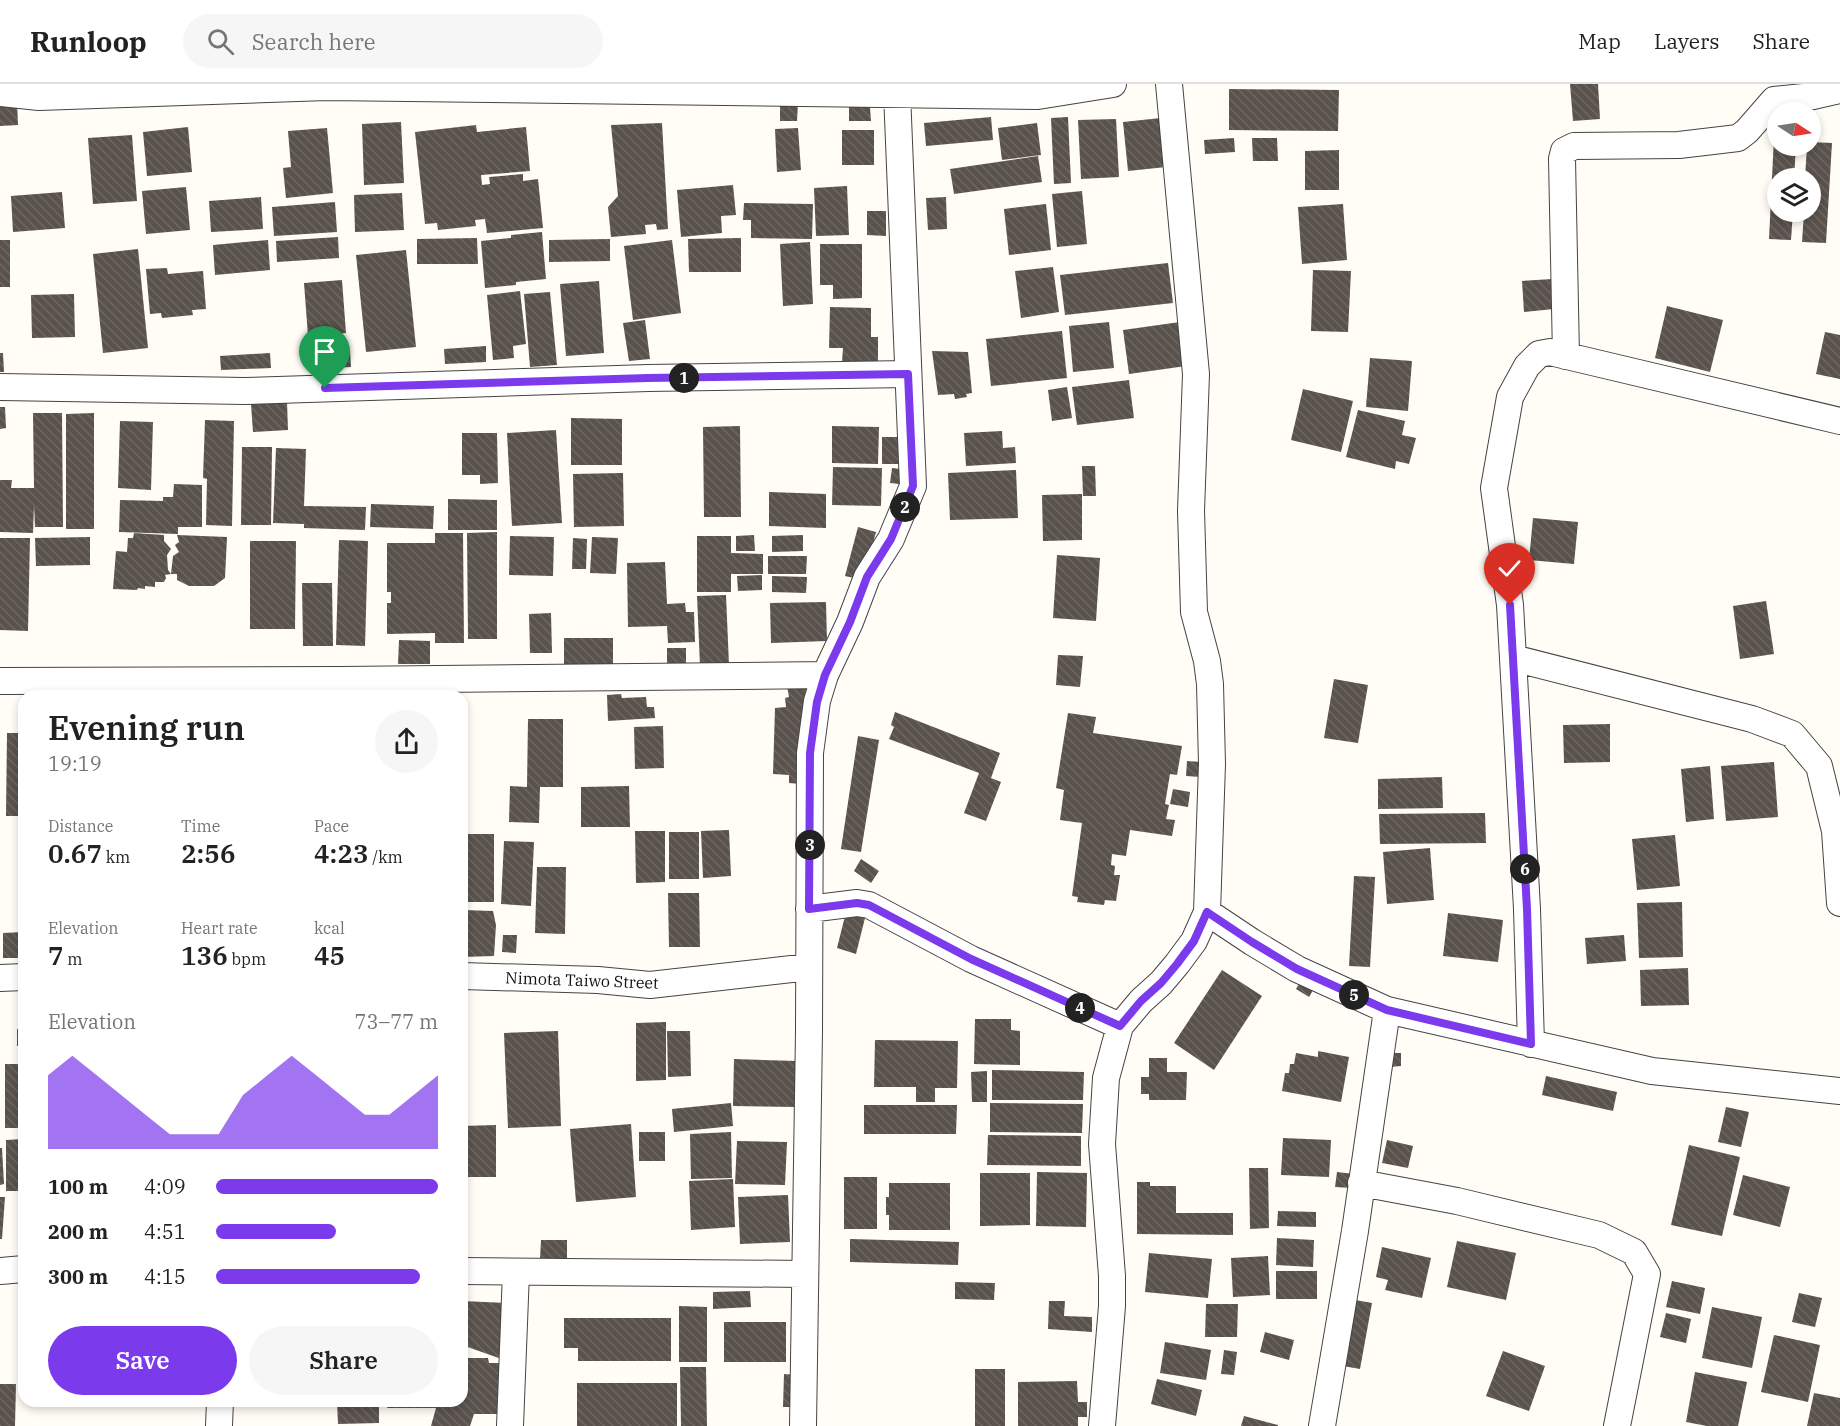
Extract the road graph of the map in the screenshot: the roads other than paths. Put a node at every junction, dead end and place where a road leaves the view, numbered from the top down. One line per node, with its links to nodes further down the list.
1 (1113, 84): 7 (street)
2 (1169, 84): 17 (street)
3 (327, 86): 6 (street); 7 (street)
4 (1840, 90): 5 (street)
5 (1773, 92): 8 (street)
6 (0, 93)
7 (897, 93): 9 (street)
8 (1566, 356): 11 (street); 12 (street)
9 (908, 374): 10 (street); 13 (street)
10 (0, 387)
11 (1840, 421)
12 (1513, 658): 15 (street); 24 (street)
13 (825, 675): 14 (street); 16 (street)
14 (0, 681)
15 (1840, 903)
16 (809, 909): 18 (street); 23 (street)
17 (1207, 912): 22 (street); 23 (street)
18 (809, 967): 19 (street, Nimota Taiwo Street); 31 (street)
19 (468, 976)
20 (18, 977): 21 (street)
21 (0, 978)
22 (1387, 1010): 24 (street); 26 (street)
23 (1120, 1026): 36 (street)
24 (1531, 1044): 25 (street)
25 (1840, 1091)
26 (1361, 1183): 37 (street); 38 (street)
27 (18, 1270): 28 (street)
28 (0, 1271)
29 (468, 1271): 30 (street)
30 (516, 1272): 31 (street); 34 (street)
31 (805, 1274): 35 (street)
32 (220, 1407): 33 (street)
33 (219, 1426)
34 (510, 1426)
35 (803, 1426)
36 (1102, 1426)
37 (1322, 1426)
38 (1617, 1426)

